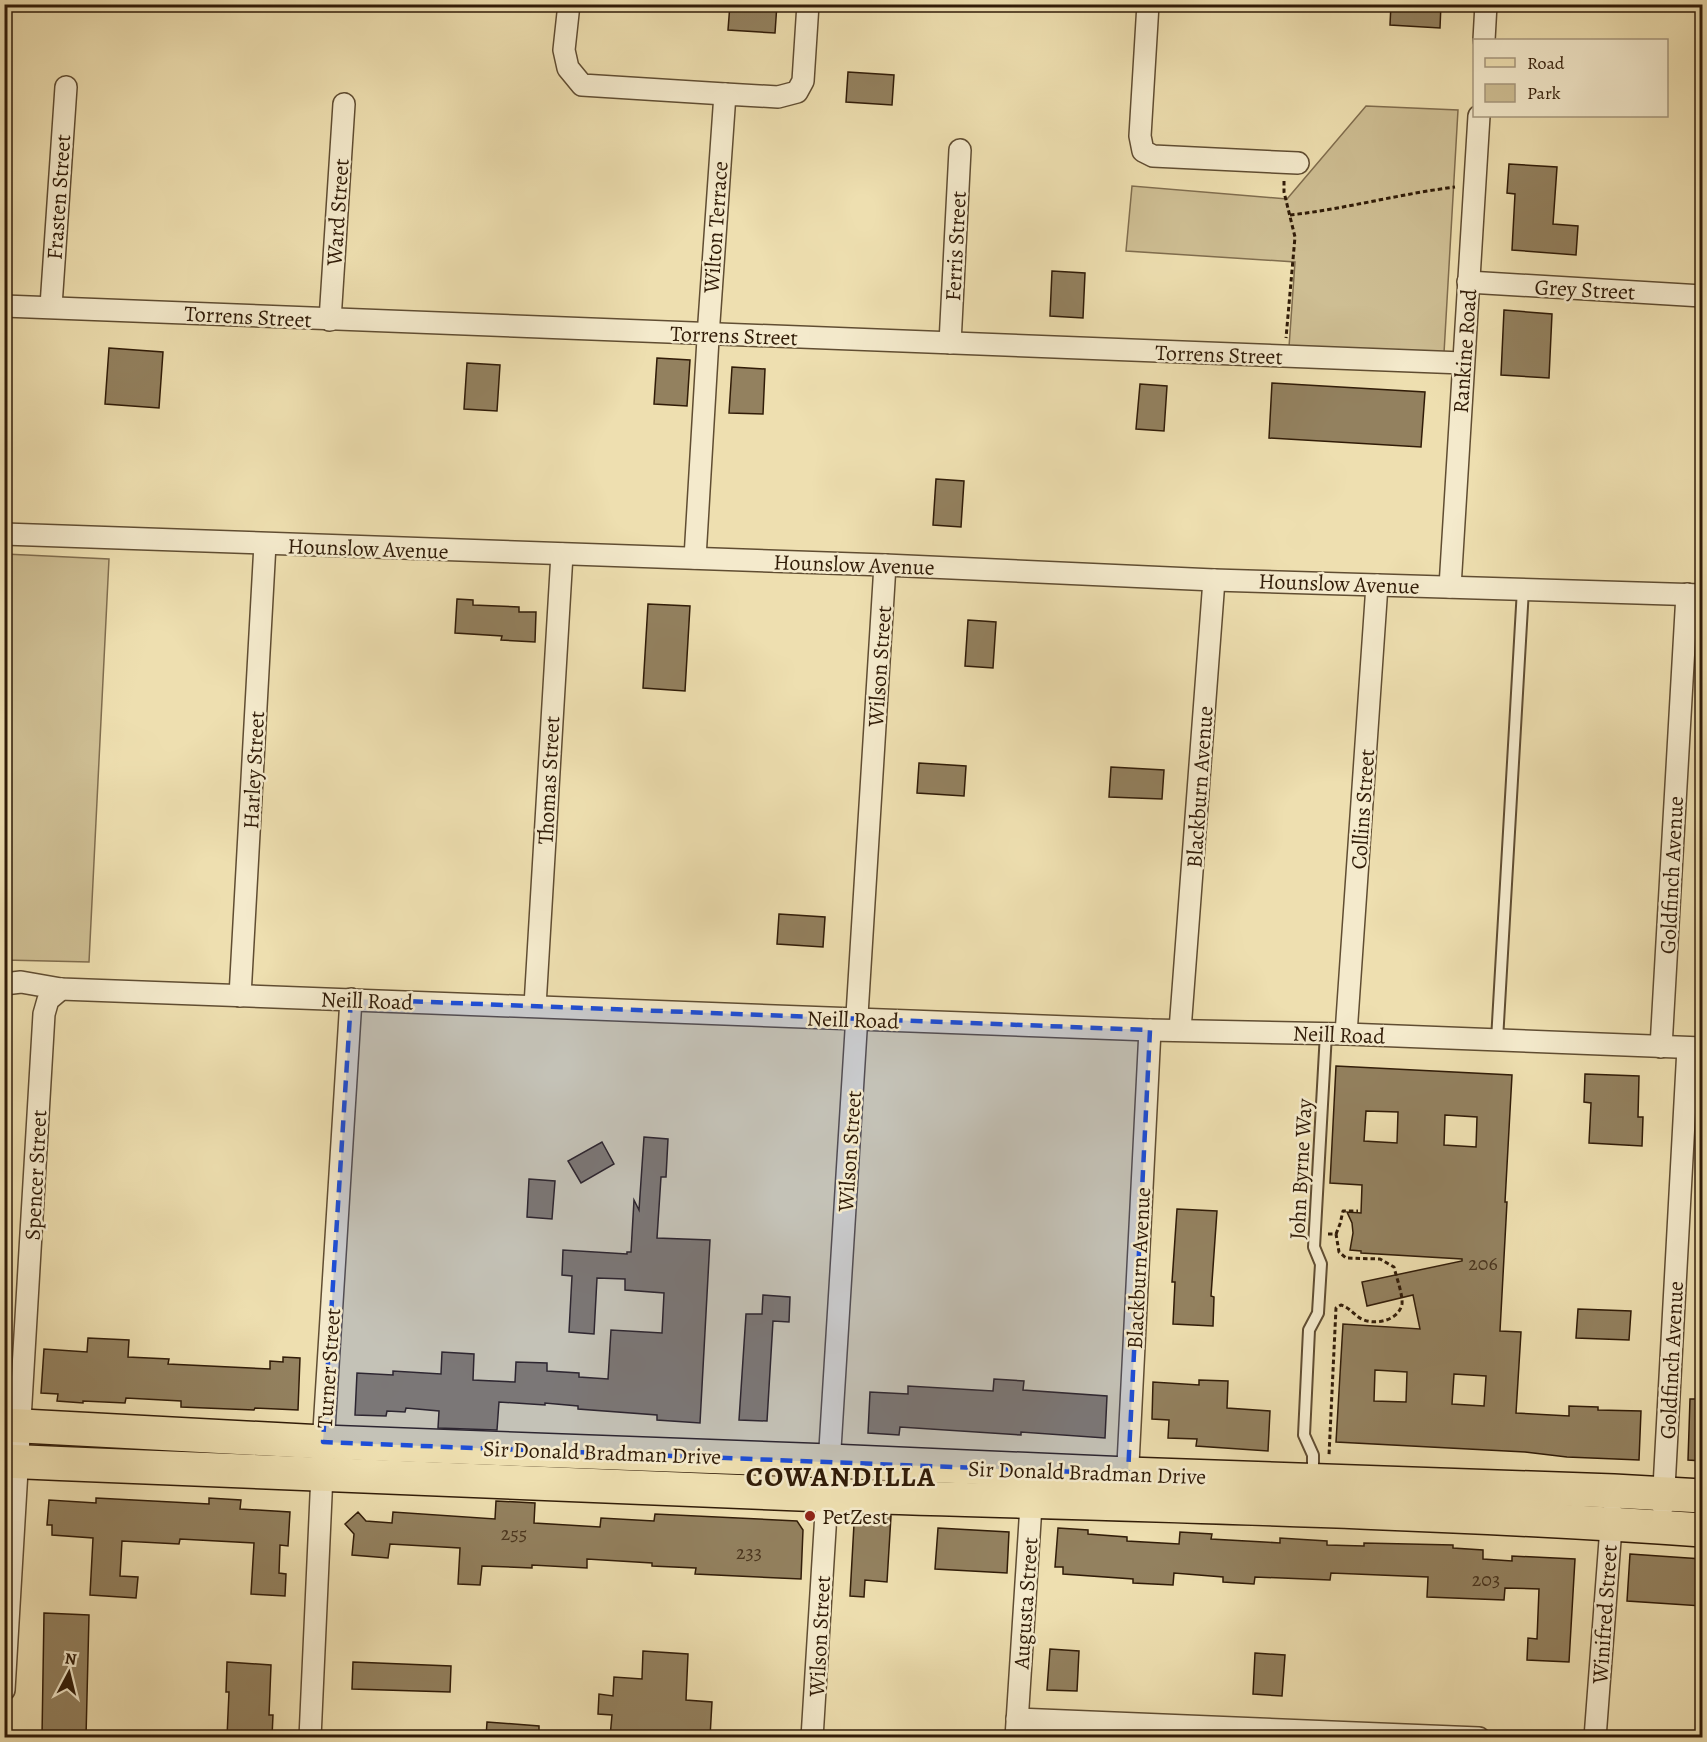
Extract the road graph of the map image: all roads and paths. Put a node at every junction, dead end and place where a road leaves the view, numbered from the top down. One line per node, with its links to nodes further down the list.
1 (569, 4): 7 (street)
2 (808, 4): 7 (street)
3 (1148, 4): 11 (street)
4 (1486, 4): 5 (street)
5 (1484, 39)
6 (66, 87): 17 (street, Frasten Street)
7 (725, 94): 19 (street, Wilton Terrace)
8 (344, 104): 18 (street, Ward Street)
9 (1479, 117): 14 (street, Rankine Road)
10 (960, 150): 20 (street, Ferris Street)
11 (1291, 168): 13 (path)
12 (1455, 187): 13 (path)
13 (1290, 215): 21 (path)
14 (1468, 282): 15 (street, Grey Street); 22 (street, Rankine Road)
15 (1702, 296)
16 (4, 306): 17 (street, Torrens Street)
17 (51, 306): 18 (street, Torrens Street)
18 (330, 320): 19 (street, Torrens Street)
19 (708, 334): 20 (street, Torrens Street); 26 (street, Wilton Terrace)
20 (950, 343): 21 (street, Torrens Street)
21 (1285, 356): 22 (street, Torrens Street)
22 (1463, 363): 30 (street, Rankine Road)
23 (4, 534): 24 (street, Hounslow Avenue)
24 (265, 544): 25 (street, Hounslow Avenue); 35 (street, Harley Street)
25 (562, 554): 26 (street, Hounslow Avenue); 37 (street, Thomas Street)
26 (695, 558): 27 (street, Hounslow Avenue)
27 (885, 565): 28 (street, Hounslow Avenue); 38 (street, Wilson Street)
28 (1214, 580): 29 (street, Hounslow Avenue); 40 (street, Blackburn Avenue)
29 (1377, 585): 30 (street, Hounslow Avenue); 41 (street, Collins Street)
30 (1450, 587): 31 (street, Hounslow Avenue)
31 (1523, 589): 32 (street, Hounslow Avenue); 42 (lane)
32 (1695, 595): 43 (street, Goldfinch Avenue)
33 (4, 984): 34 (street, Neill Road)
34 (61, 989): 35 (street, Neill Road); 48 (street, Spencer Street)
35 (240, 996): 36 (street, Neill Road)
36 (351, 999): 37 (street, Neill Road); 49 (street, Turner Street)
37 (535, 1006): 38 (street, Neill Road)
38 (857, 1019): 39 (street, Neill Road); 50 (street, Wilson Street)
39 (1150, 1029): 40 (street, Neill Road); 55 (street, Blackburn Avenue)
40 (1180, 1030): 41 (street, Neill Road)
41 (1336, 1034): 42 (street, Neill Road); 53 (lane, John Byrne Way)
42 (1497, 1040): 43 (street, Neill Road)
43 (1661, 1047): 44 (street, Neill Road)
44 (1695, 1048): 57 (street, Goldfinch Avenue)
45 (1358, 1211): 47 (path)
46 (1325, 1233): 47 (path)
47 (1335, 1234): 53 (path)
48 (12, 1426): 49 (main road, Sir Donald Bradman Drive); 51 (street, Spencer Street)
49 (323, 1442): 50 (main road, Sir Donald Bradman Drive); 54 (street, Turner Street)
50 (830, 1461): 52 (main road, Sir Donald Bradman Drive); 58 (street, Wilson Street)
51 (11, 1462): 54 (main road, Sir Donald Bradman Drive); 64 (street, Spencer Street)
52 (1033, 1469): 55 (main road, Sir Donald Bradman Drive); 60 (street, Augusta Street)
53 (1320, 1473): 55 (main road, Sir Donald Bradman Drive); 56 (main road, Sir Donald Bradman Drive)
54 (322, 1475): 58 (main road, Sir Donald Bradman Drive); 66 (street, Turner Street)
55 (1127, 1490): 60 (main road, Sir Donald Bradman Drive); 61 (main road, Sir Donald Bradman Drive)
56 (1614, 1491): 57 (main road, Sir Donald Bradman Drive); 61 (street, Winifred Street)
57 (1664, 1493): 59 (main road, Sir Donald Bradman Drive); 62 (street, Goldfinch Avenue)
58 (827, 1495): 60 (main road, Sir Donald Bradman Drive); 67 (street, Wilson Street)
59 (1702, 1496)
60 (1031, 1502): 65 (street, Augusta Street)
61 (1611, 1525): 62 (main road, Sir Donald Bradman Drive); 69 (street, Winifred Street)
62 (1662, 1528): 63 (main road, Sir Donald Bradman Drive)
63 (1702, 1530)
64 (4, 1690)
65 (1017, 1728): 68 (street)
66 (310, 1737)
67 (813, 1737)
68 (1479, 1737)
69 (1595, 1737)

